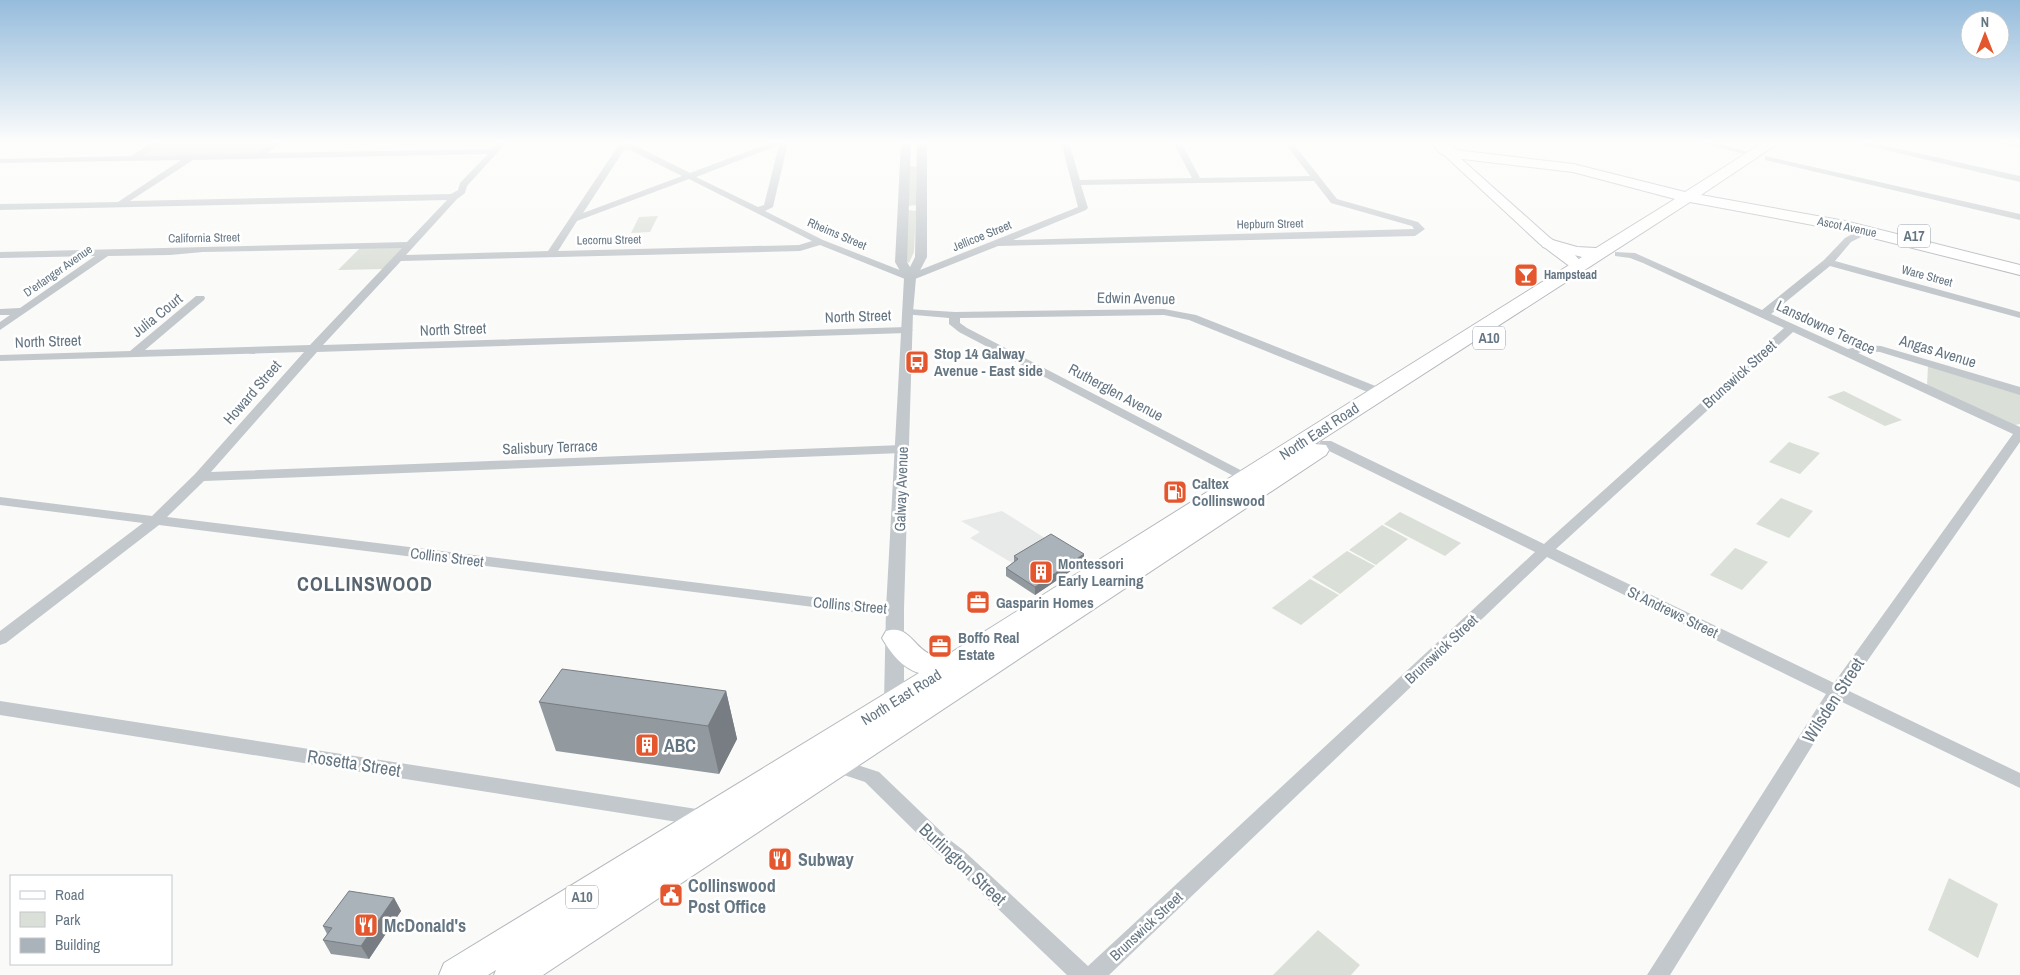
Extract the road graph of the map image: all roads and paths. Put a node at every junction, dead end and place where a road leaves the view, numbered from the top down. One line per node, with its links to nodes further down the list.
1 (146, 188): 20 (street)
2 (463, 188): 19 (street, Howard Street)
3 (595, 188): 25 (street)
4 (660, 188): 25 (street)
5 (713, 188): 23 (street, Rheims Street)
6 (772, 188): 23 (street)
7 (904, 188): 41 (street, Galway Avenue)
8 (921, 188): 41 (street, Galway Avenue)
9 (1078, 188): 28 (street, Jellicoe Street)
10 (1323, 188): 28 (street, Hepburn Street)
11 (1486, 188): 29 (main road)
12 (1659, 188): 18 (highway, A17)
13 (1662, 188): 18 (highway, A17)
14 (1711, 188): 18 (highway, North East Road / A10)
15 (1716, 188): 18 (highway, North East Road / A10)
16 (1726, 188): 21 (highway)
17 (1893, 188): 24 (street)
18 (1697, 196): 21 (highway, Ascot Avenue / A17); 26 (highway, Ascot Avenue / A17); 32 (highway, North East Road / A10); 34 (highway, North East Road / A10)
19 (453, 197): 20 (street); 30 (street, Howard Street)
20 (121, 204): 22 (street)
21 (1761, 204): 38 (highway, Ascot Avenue / A17)
22 (0, 207)
23 (757, 211): 27 (street, Rheims Street)
24 (2020, 218)
25 (575, 219): 33 (street)
26 (1876, 233): 37 (street); 39 (highway, Ascot Avenue / A17)
27 (820, 242): 33 (street, Lecornu Street); 41 (street, Rheims Street)
28 (998, 243): 41 (street, Jellicoe Street)
29 (1547, 243): 32 (highway); 40 (main road)
30 (409, 245): 31 (street, California Street); 36 (street, Howard Street)
31 (106, 253): 35 (street, California Street); 43 (street, D'erlanger Avenue)
32 (1599, 253): 40 (highway, North East Road / A10)
33 (551, 254): 36 (street, Lecornu Street)
34 (1618, 254): 40 (highway, North East Road / A10); 46 (street, Lansdowne Terrace)
35 (0, 256)
36 (398, 258): 52 (street, Howard Street)
37 (1828, 262): 46 (street); 48 (street, Ware Street)
38 (2020, 262)
39 (2020, 270)
40 (1575, 272): 57 (highway, North East Road / A10); 59 (highway, North East Road / A10)
41 (910, 278): 45 (street, Galway Avenue)
42 (200, 298): 54 (street, Julia Court)
43 (24, 311): 44 (street); 49 (street, D'erlanger Avenue)
44 (0, 312)
45 (907, 312): 47 (street, Edwin Avenue); 51 (street, Galway Avenue)
46 (1764, 314): 50 (street, Lansdowne Terrace)
47 (955, 315): 57 (street, Edwin Avenue); 62 (street, Rutherglen Avenue)
48 (2020, 315)
49 (0, 327)
50 (1792, 327): 53 (street, Lansdowne Terrace); 65 (street, Brunswick Street)
51 (907, 330): 52 (street, North Street); 60 (street, Galway Avenue)
52 (313, 348): 54 (street, North Street); 61 (street, Howard Street)
53 (1847, 353): 56 (street, Angas Avenue); 58 (street, Lansdowne Terrace)
54 (132, 354): 55 (street, North Street)
55 (0, 358)
56 (2020, 391)
57 (1379, 392): 59 (highway, North East Road / A10)
58 (2020, 433): 70 (street, Wilsden Street)
59 (1318, 440): 62 (highway, North East Road / A10); 65 (street, St Andrews Street); 72 (highway, North East Road / A10)
60 (902, 449): 61 (street, Salisbury Terrace); 66 (street, Galway Avenue)
61 (200, 476): 64 (street, Howard Street)
62 (1245, 478): 69 (highway, North East Road / A10)
63 (0, 501): 64 (street, Collins Street)
64 (155, 521): 66 (street, Collins Street); 68 (street, Howard Street)
65 (1546, 550): 70 (street, St Andrews Street); 79 (street, Brunswick Street)
66 (895, 609): 67 (street, Galway Avenue)
67 (895, 638): 69 (highway); 72 (street, Galway Avenue)
68 (0, 639)
69 (948, 667): 72 (highway, North East Road / A10)
70 (1837, 691): 74 (street, St Andrews Street); 80 (street, Wilsden Street)
71 (0, 708): 75 (street, Rosetta Street)
72 (898, 711): 73 (highway, North East Road / A10); 75 (highway, North East Road / A10)
73 (836, 765): 77 (highway, North East Road / A10); 78 (street, Burlington Street)
74 (2020, 781)
75 (707, 819): 76 (highway, North East Road / A10)
76 (457, 975)
77 (512, 975)
78 (1083, 975)
79 (1094, 975)
80 (1658, 975)

